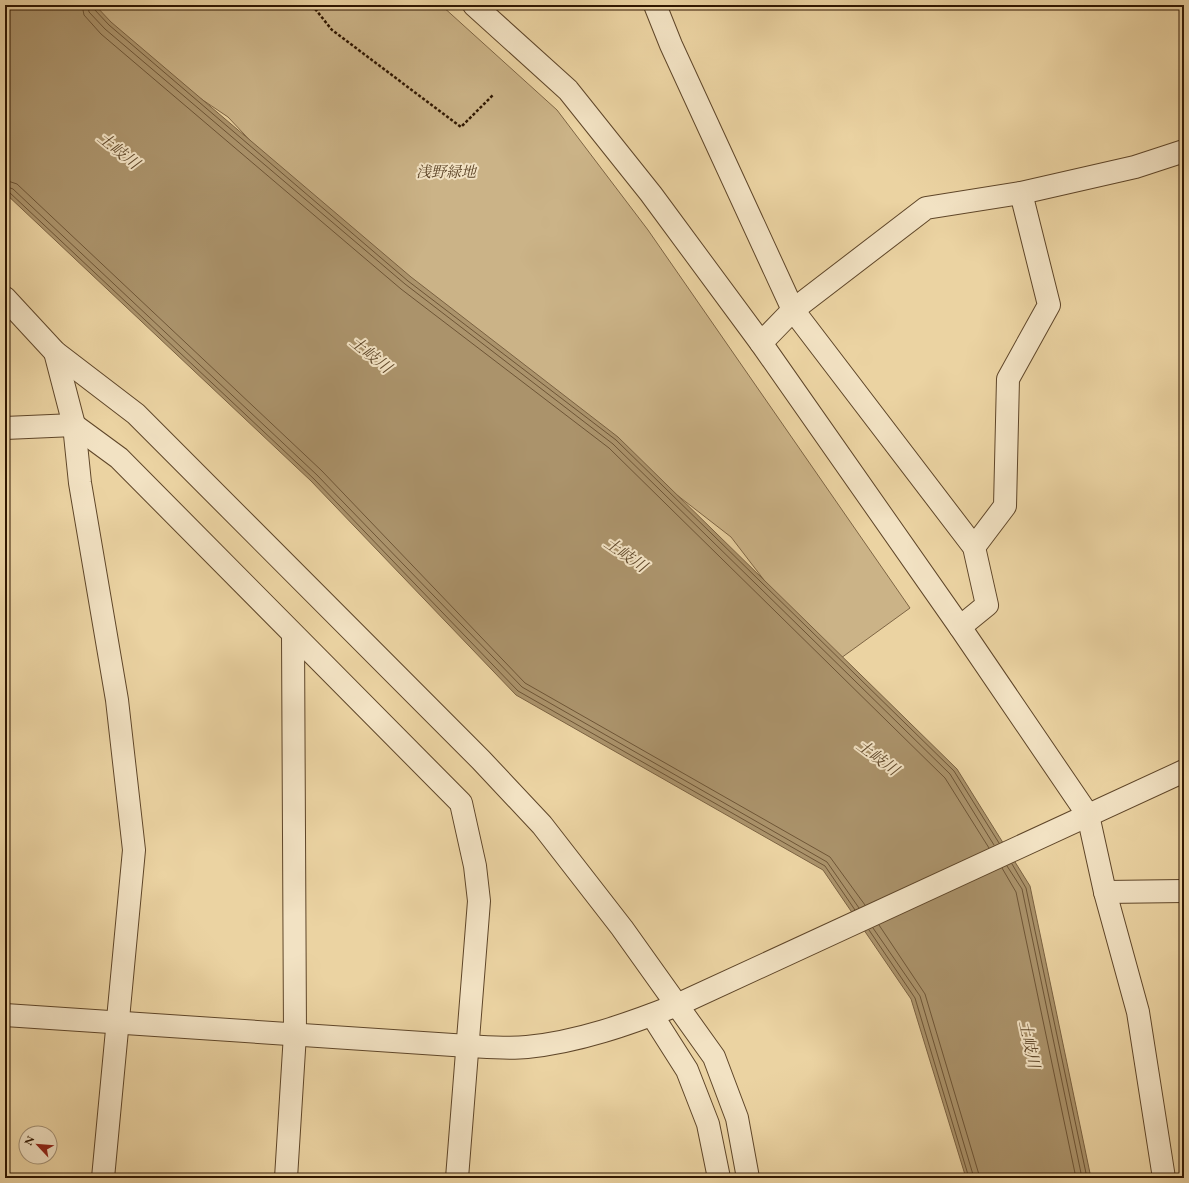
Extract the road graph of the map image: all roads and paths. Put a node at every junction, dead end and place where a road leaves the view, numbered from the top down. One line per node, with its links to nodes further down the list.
1 (312, 5): 4 (path)
2 (655, 5): 8 (street)
3 (477, 6): 9 (street)
4 (493, 96)
5 (1184, 151): 6 (street)
6 (1021, 193): 8 (street); 13 (street)
7 (5, 298): 10 (street)
8 (793, 310): 9 (street); 13 (street)
9 (761, 343): 14 (street)
10 (55, 352): 11 (street); 20 (street)
11 (74, 425): 12 (street); 15 (street); 23 (street)
12 (5, 428)
13 (974, 548): 14 (street)
14 (960, 627): 17 (street)
15 (293, 635): 24 (street); 25 (street)
16 (1184, 771): 17 (street)
17 (1088, 815): 19 (street); 20 (street)
18 (1184, 891): 19 (street)
19 (1104, 892): 31 (street)
20 (677, 1005): 22 (street); 30 (street)
21 (5, 1015): 23 (street)
22 (652, 1015): 25 (street); 29 (street)
23 (118, 1022): 24 (street); 26 (street)
24 (295, 1034): 25 (street); 27 (street)
25 (468, 1046): 28 (street)
26 (103, 1178)
27 (286, 1178)
28 (457, 1178)
29 (719, 1178)
30 (748, 1178)
31 (1164, 1178)

